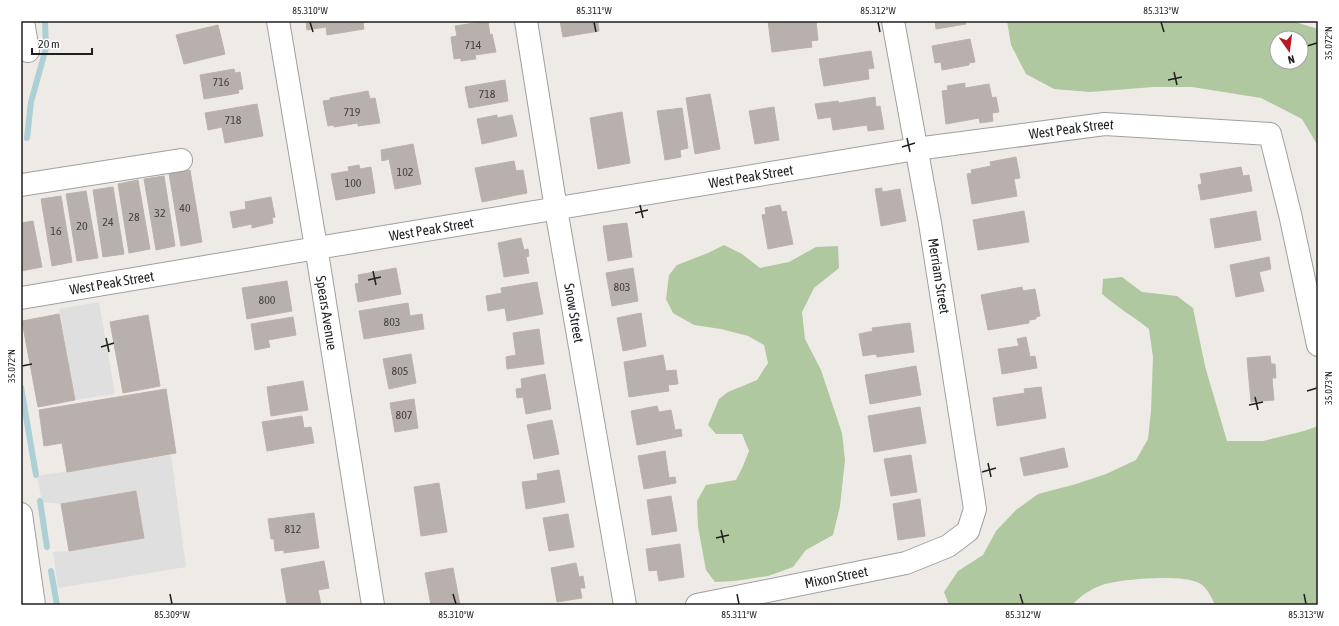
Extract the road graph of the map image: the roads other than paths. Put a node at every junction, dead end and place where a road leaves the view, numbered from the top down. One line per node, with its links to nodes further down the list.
1 (23, 21): 5 (street)
2 (278, 21): 10 (street, Spears Avenue)
3 (526, 21): 9 (street, Snow Street)
4 (893, 21): 6 (street, Merriam Street)
5 (28, 51)
6 (916, 149): 9 (street, West Peak Street); 12 (street, West Peak Street); 14 (street, Merriam Street)
7 (181, 160): 8 (street)
8 (21, 185)
9 (556, 208): 10 (street, West Peak Street); 17 (street, Snow Street)
10 (316, 248): 11 (street, West Peak Street); 16 (street, Spears Avenue)
11 (21, 298)
12 (1318, 345)
13 (21, 514): 15 (street)
14 (968, 531): 18 (street, Mixon Street)
15 (34, 605)
16 (373, 605)
17 (625, 605)
18 (697, 605)

